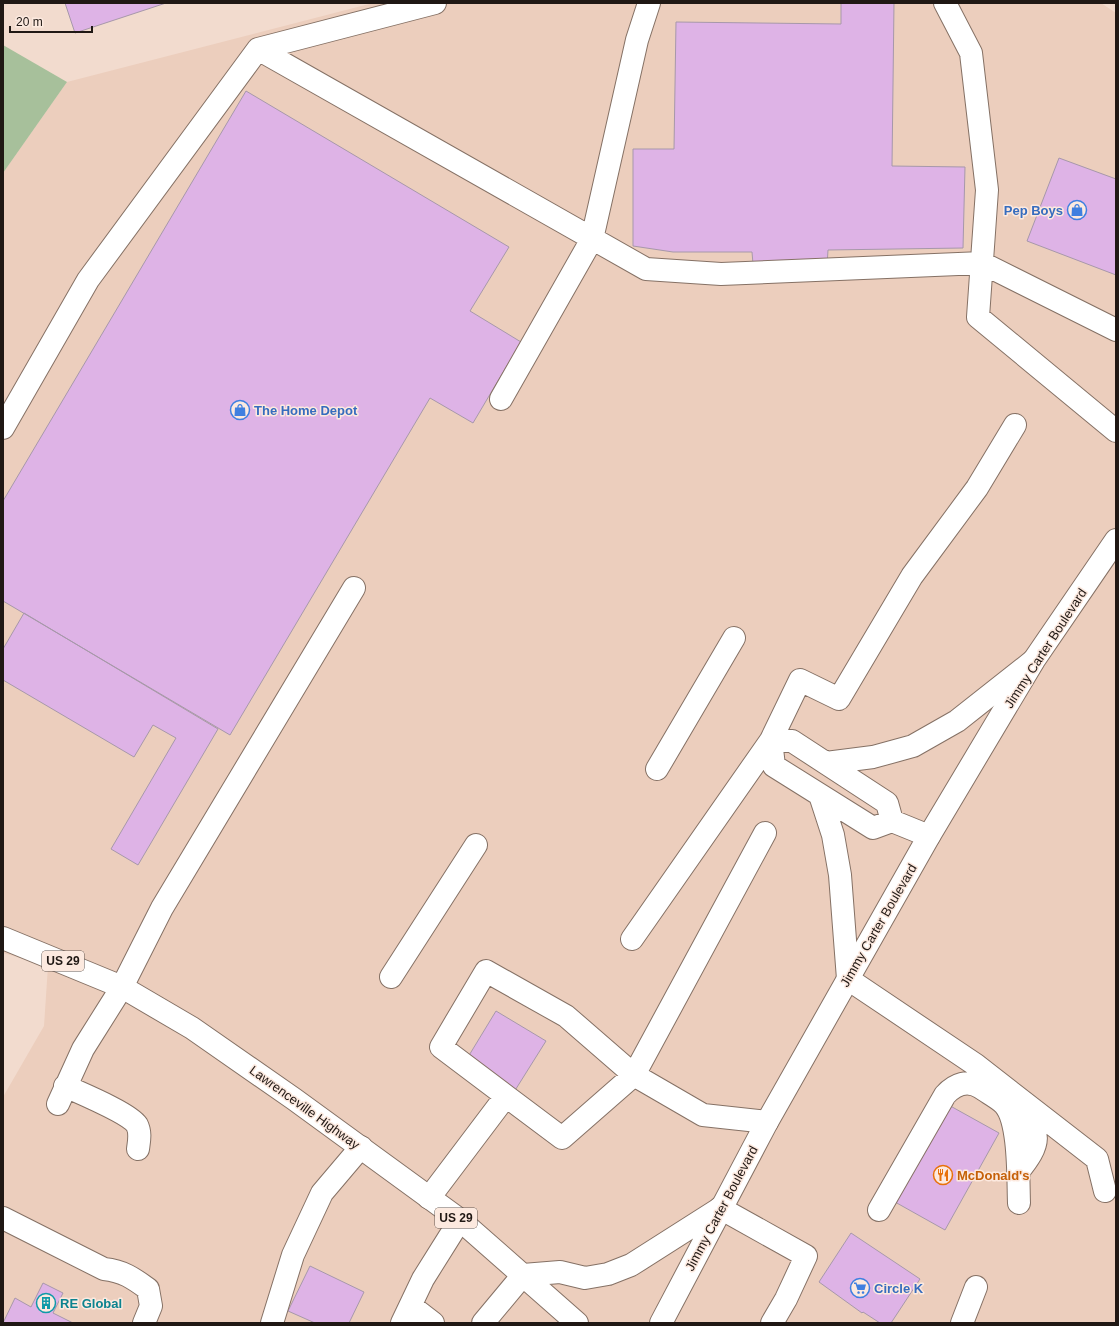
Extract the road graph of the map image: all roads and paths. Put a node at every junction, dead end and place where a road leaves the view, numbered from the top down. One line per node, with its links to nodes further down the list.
1 (435, 3): 4 (main road)
2 (649, 3): 5 (main road)
3 (945, 3): 6 (main road)
4 (258, 49): 5 (main road); 10 (main road)
5 (592, 239): 6 (main road); 8 (main road)
6 (982, 263): 7 (main road); 11 (main road)
7 (1116, 330)
8 (501, 399)
9 (1015, 425): 16 (main road)
10 (3, 428)
11 (1116, 431)
12 (1116, 540): 15 (main road, Jimmy Carter Boulevard)
13 (354, 588): 28 (main road)
14 (734, 638): 18 (main road)
15 (1034, 660): 17 (main road); 22 (main road, Jimmy Carter Boulevard)
16 (771, 740): 17 (main road); 19 (main road); 25 (main road)
17 (826, 763): 20 (main road)
18 (657, 769)
19 (820, 795): 20 (main road); 27 (main road)
20 (892, 821): 22 (main road)
21 (765, 833): 29 (main road)
22 (929, 836): 27 (main road, Jimmy Carter Boulevard)
23 (476, 845): 26 (main road)
24 (3, 938): 28 (main road, Lawrenceville Highway / US 29)
25 (632, 939)
26 (391, 977)
27 (848, 979): 31 (main road, Jimmy Carter Boulevard); 34 (main road)
28 (122, 987): 32 (main road, Lawrenceville Highway / US 29); 33 (main road)
29 (634, 1075): 30 (main road); 30 (main road); 31 (main road)
30 (506, 1096): 35 (main road)
31 (767, 1122): 37 (main road, Jimmy Carter Boulevard)
32 (360, 1147): 35 (main road, Lawrenceville Highway / US 29); 45 (main road)
33 (138, 1149)
34 (1105, 1191)
35 (429, 1198): 40 (main road, Lawrenceville Highway / US 29)
36 (1019, 1203): 38 (main road)
37 (720, 1208): 41 (main road); 49 (main road, Jimmy Carter Boulevard); 50 (main road)
38 (879, 1210)
39 (4, 1214): 44 (main road)
40 (460, 1220): 41 (main road, Lawrenceville Highway / US 29); 43 (main road)
41 (523, 1275): 47 (main road); 48 (main road, Lawrenceville Highway / US 29)
42 (976, 1287): 51 (main road)
43 (406, 1314): 46 (main road)
44 (144, 1323)
45 (272, 1323)
46 (433, 1323)
47 (483, 1323)
48 (577, 1323)
49 (661, 1323)
50 (772, 1323)
51 (962, 1323)

